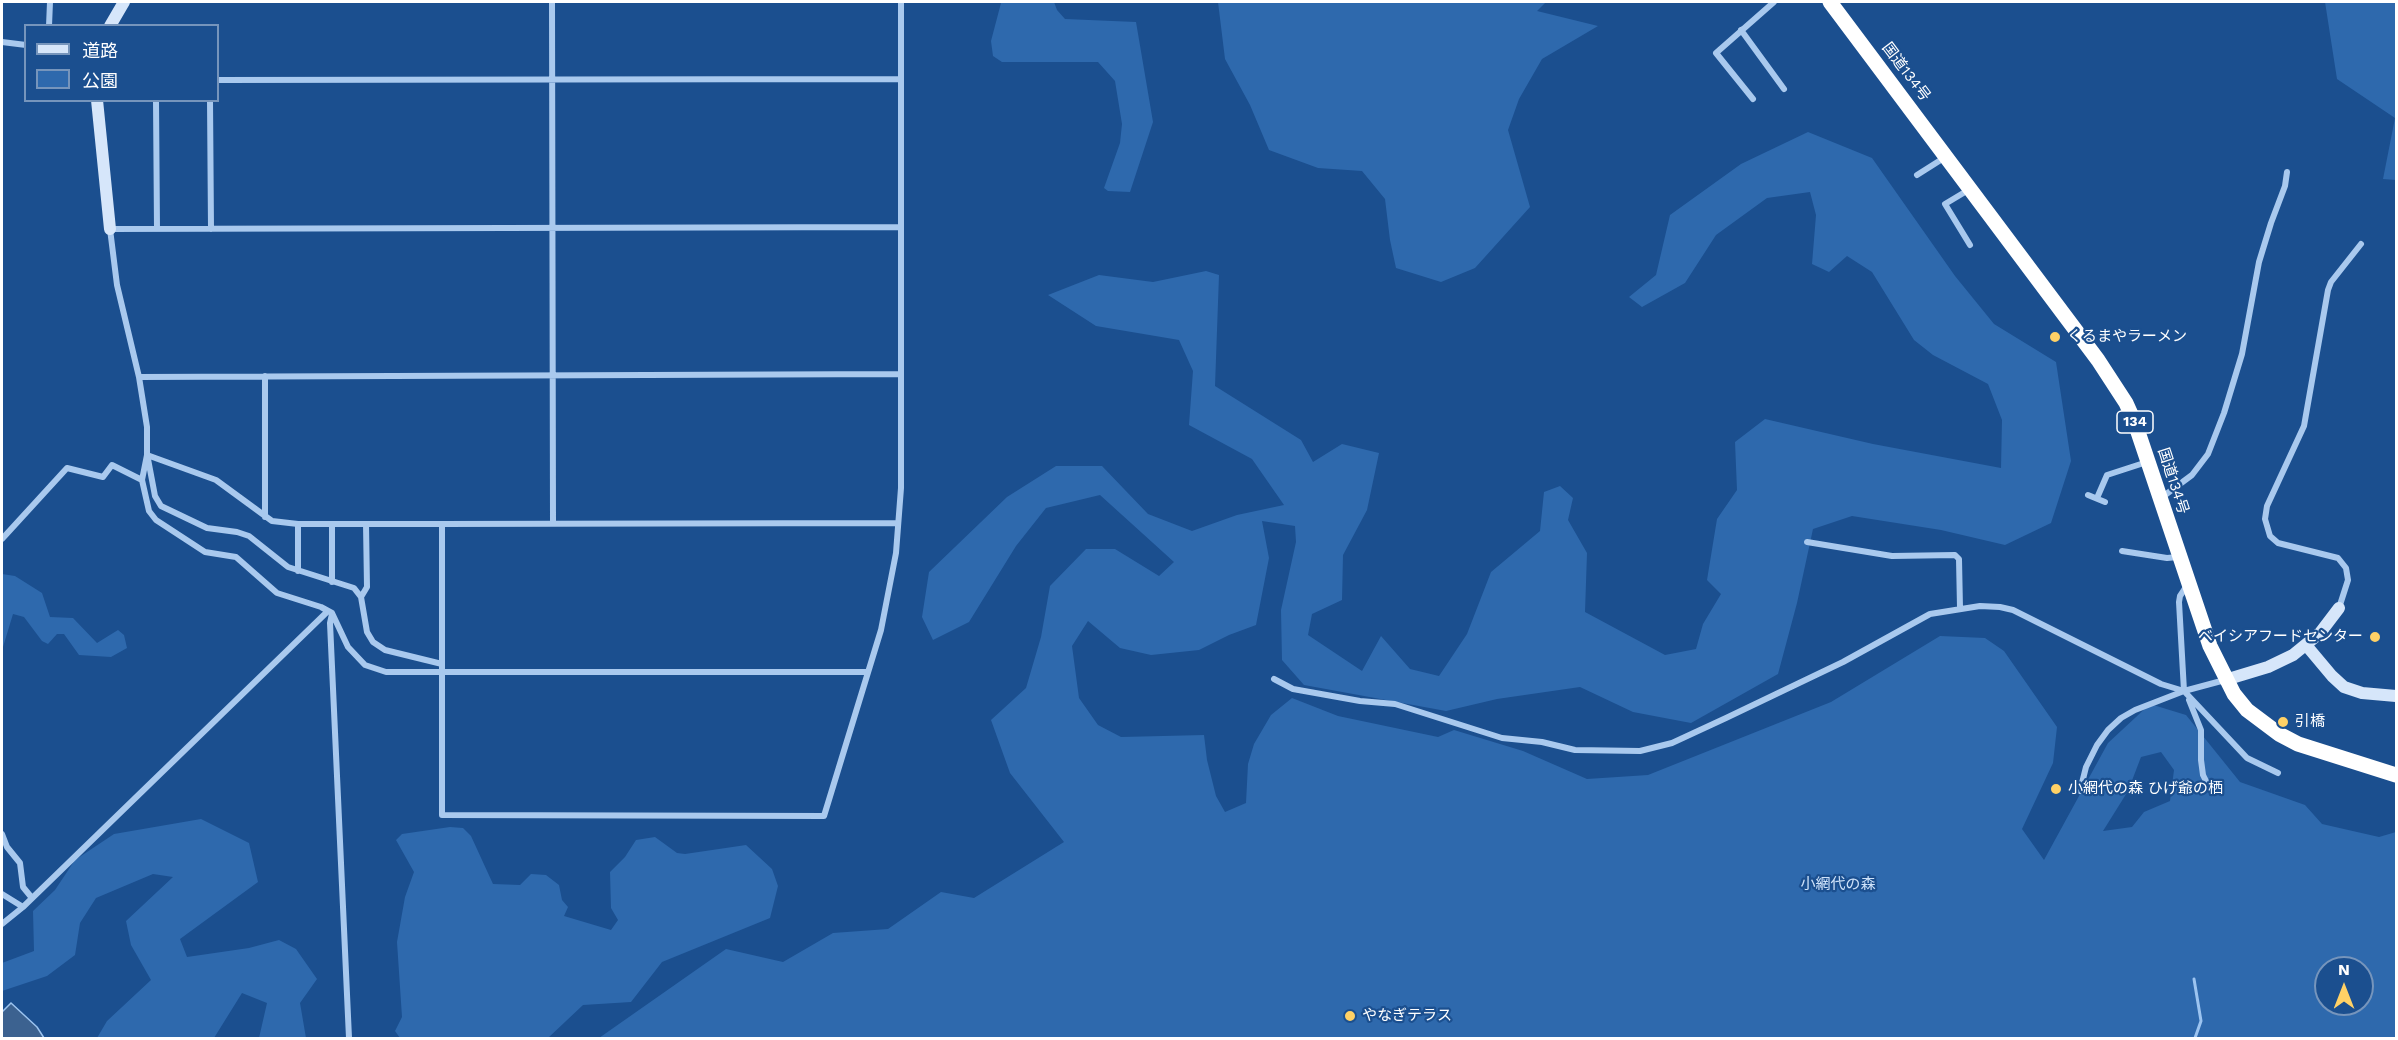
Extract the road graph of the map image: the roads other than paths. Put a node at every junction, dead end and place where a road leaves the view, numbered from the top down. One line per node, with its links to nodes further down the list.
1 (50, 2): 7 (street)
2 (124, 2): 8 (street)
3 (552, 2): 12 (street)
4 (901, 2): 13 (street)
5 (1774, 2): 9 (street)
6 (1830, 2): 20 (highway, 国道134号 / 134)
7 (49, 24)
8 (111, 24)
9 (1741, 30): 15 (street); 16 (street)
10 (2, 42): 11 (street)
11 (24, 45)
12 (552, 79): 13 (street); 14 (street); 25 (street)
13 (901, 79): 24 (street)
14 (219, 80)
15 (1784, 89)
16 (1753, 99)
17 (97, 102): 26 (street)
18 (156, 102): 27 (street)
19 (210, 102): 28 (street)
20 (1947, 156): 22 (street); 23 (highway, 国道134号 / 134)
21 (2287, 172): 40 (street)
22 (1917, 175)
23 (1970, 188): 30 (street); 36 (highway, 国道134号 / 134)
24 (901, 227): 25 (street); 31 (street)
25 (553, 228): 28 (street); 32 (street)
26 (110, 229): 27 (street); 34 (street)
27 (157, 229): 28 (street)
28 (211, 229)
29 (2361, 244): 58 (street)
30 (1970, 245)
31 (901, 374): 32 (street); 43 (street)
32 (553, 375): 33 (street); 48 (street)
33 (266, 376): 34 (street); 42 (street)
34 (140, 377): 35 (street)
35 (147, 456): 37 (street); 42 (street); 53 (street)
36 (2148, 461): 39 (street); 40 (highway, 国道134号 / 134)
37 (142, 480): 49 (street); 59 (street)
38 (2088, 495): 39 (street)
39 (2097, 498): 41 (street)
40 (2160, 499): 52 (highway, 国道134号 / 134)
41 (2105, 502)
42 (265, 517): 44 (street)
43 (898, 523): 48 (street); 63 (street)
44 (298, 524): 45 (street); 53 (street)
45 (332, 524): 46 (street); 54 (street)
46 (366, 524): 47 (street); 56 (street)
47 (442, 524): 48 (street); 61 (street)
48 (553, 524)
49 (2, 539)
50 (1807, 542): 57 (street)
51 (2122, 551): 52 (street)
52 (2179, 557): 55 (highway, 国道134号 / 134)
53 (298, 572): 54 (street)
54 (332, 582): 56 (street)
55 (2189, 584): 65 (highway, 国道134号 / 134); 66 (street)
56 (361, 597): 61 (street)
57 (1960, 608): 64 (street); 66 (street)
58 (2339, 608): 60 (street)
59 (330, 612): 62 (street); 74 (street); 77 (street)
60 (2306, 645): 65 (street); 67 (street)
61 (442, 664): 62 (street)
62 (442, 672): 63 (street); 63 (street)
63 (868, 672)
64 (1274, 679)
65 (2225, 680): 66 (street); 69 (highway, 国道134号 / 134)
66 (2185, 694): 68 (street); 70 (street); 71 (street)
67 (2397, 696)
68 (2278, 772)
69 (2397, 775)
70 (2080, 791)
71 (2211, 791)
72 (2, 834): 74 (street)
73 (2, 894): 75 (street)
74 (32, 898): 75 (street)
75 (23, 907): 76 (street)
76 (2, 924)
77 (349, 1038)

